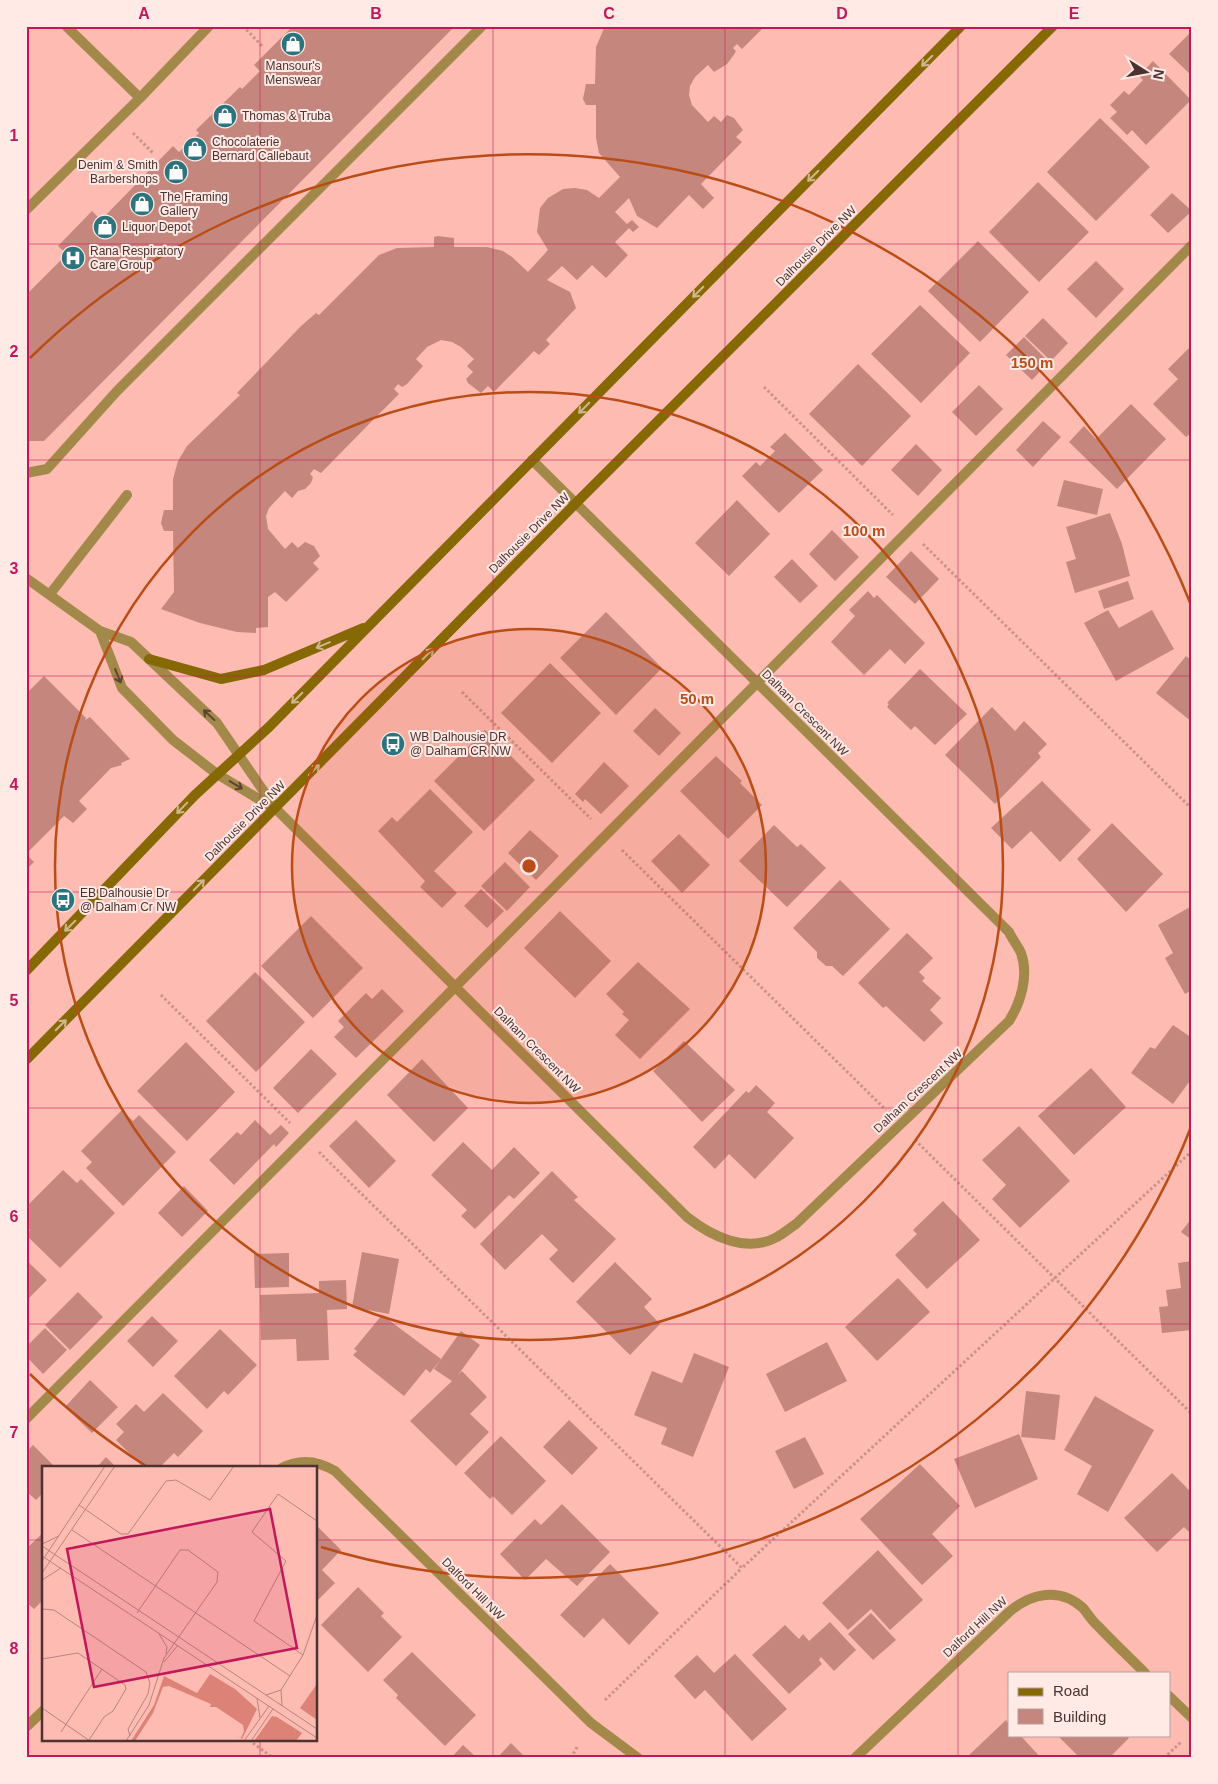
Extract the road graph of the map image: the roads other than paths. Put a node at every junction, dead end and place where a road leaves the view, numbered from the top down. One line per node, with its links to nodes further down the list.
1 (66, 26): 6 (street)
2 (209, 26): 6 (street)
3 (482, 26): 10 (street)
4 (961, 26): 9 (street, one-way to 9)
5 (1053, 26): 12 (street, Dalhousie Drive NW)
6 (140, 98): 7 (street)
7 (26, 210)
8 (1192, 245): 18 (street)
9 (532, 460): 12 (street, Dalham Crescent NW); 15 (street)
10 (26, 473)
11 (127, 495): 14 (street)
12 (576, 503): 18 (street, Dalham Crescent NW); 21 (street, Dalhousie Drive NW, one-way to 12)
13 (26, 578): 14 (street)
14 (50, 594): 16 (street)
15 (368, 626): 17 (street, one-way to 17); 19 (street, one-way to 19)
16 (100, 631): 17 (street); 20 (street, one-way to 20)
17 (149, 659): 19 (street, one-way to 17)
18 (757, 683): 23 (street); 23 (street, Dalham Crescent NW)
19 (239, 753): 20 (street); 21 (street)
20 (217, 774): 21 (street, one-way to 21); 22 (street, one-way to 22)
21 (275, 808): 23 (street, Dalham Crescent NW); 24 (street, Dalhousie Drive NW, one-way to 21)
22 (26, 970)
23 (456, 986): 25 (street)
24 (26, 1060)
25 (26, 1419)
26 (287, 1466): 32 (street, Dalford Hill NW)
27 (1144, 1672): 33 (street, Dalford Hill NW)
28 (1170, 1697): 30 (street)
29 (42, 1712): 31 (street)
30 (1192, 1718)
31 (26, 1727)
32 (638, 1758)
33 (855, 1758)

